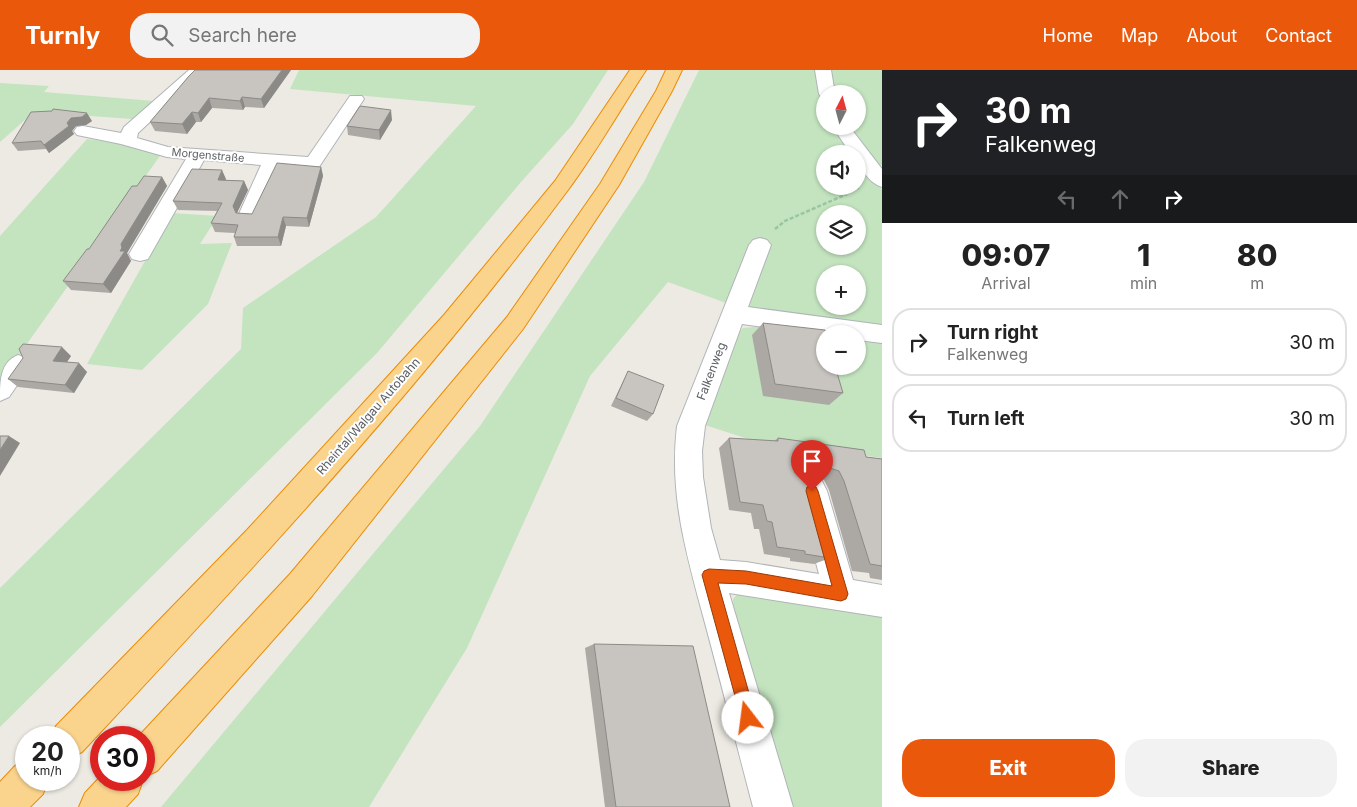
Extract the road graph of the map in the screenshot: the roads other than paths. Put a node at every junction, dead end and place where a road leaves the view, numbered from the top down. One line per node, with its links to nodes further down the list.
1 (198, 70): 9 (street)
2 (638, 70): 24 (highway, Rheintal/Walgau Autobahn)
3 (674, 70): 25 (highway)
4 (823, 70): 5 (street)
5 (826, 85)
6 (356, 99): 11 (street, Morgenstraße)
7 (83, 131): 9 (street)
8 (847, 135): 12 (street)
9 (129, 137): 10 (street, Morgenstraße)
10 (198, 154): 11 (street, Morgenstraße); 15 (street)
11 (272, 160): 13 (street)
12 (878, 173)
13 (248, 216)
14 (760, 245): 16 (street, Falkenweg)
15 (140, 254)
16 (733, 314): 17 (street); 21 (street, Falkenweg)
17 (882, 334)
18 (18, 365): 19 (street)
19 (0, 390)
20 (812, 491): 22 (street)
21 (709, 575): 22 (street); 30 (street, Falkenweg)
22 (841, 594): 23 (street)
23 (882, 601)
24 (80, 727)
25 (155, 746)
26 (19, 791): 28 (highway)
27 (114, 791): 29 (highway)
28 (4, 807)
29 (99, 807)
30 (773, 807)

